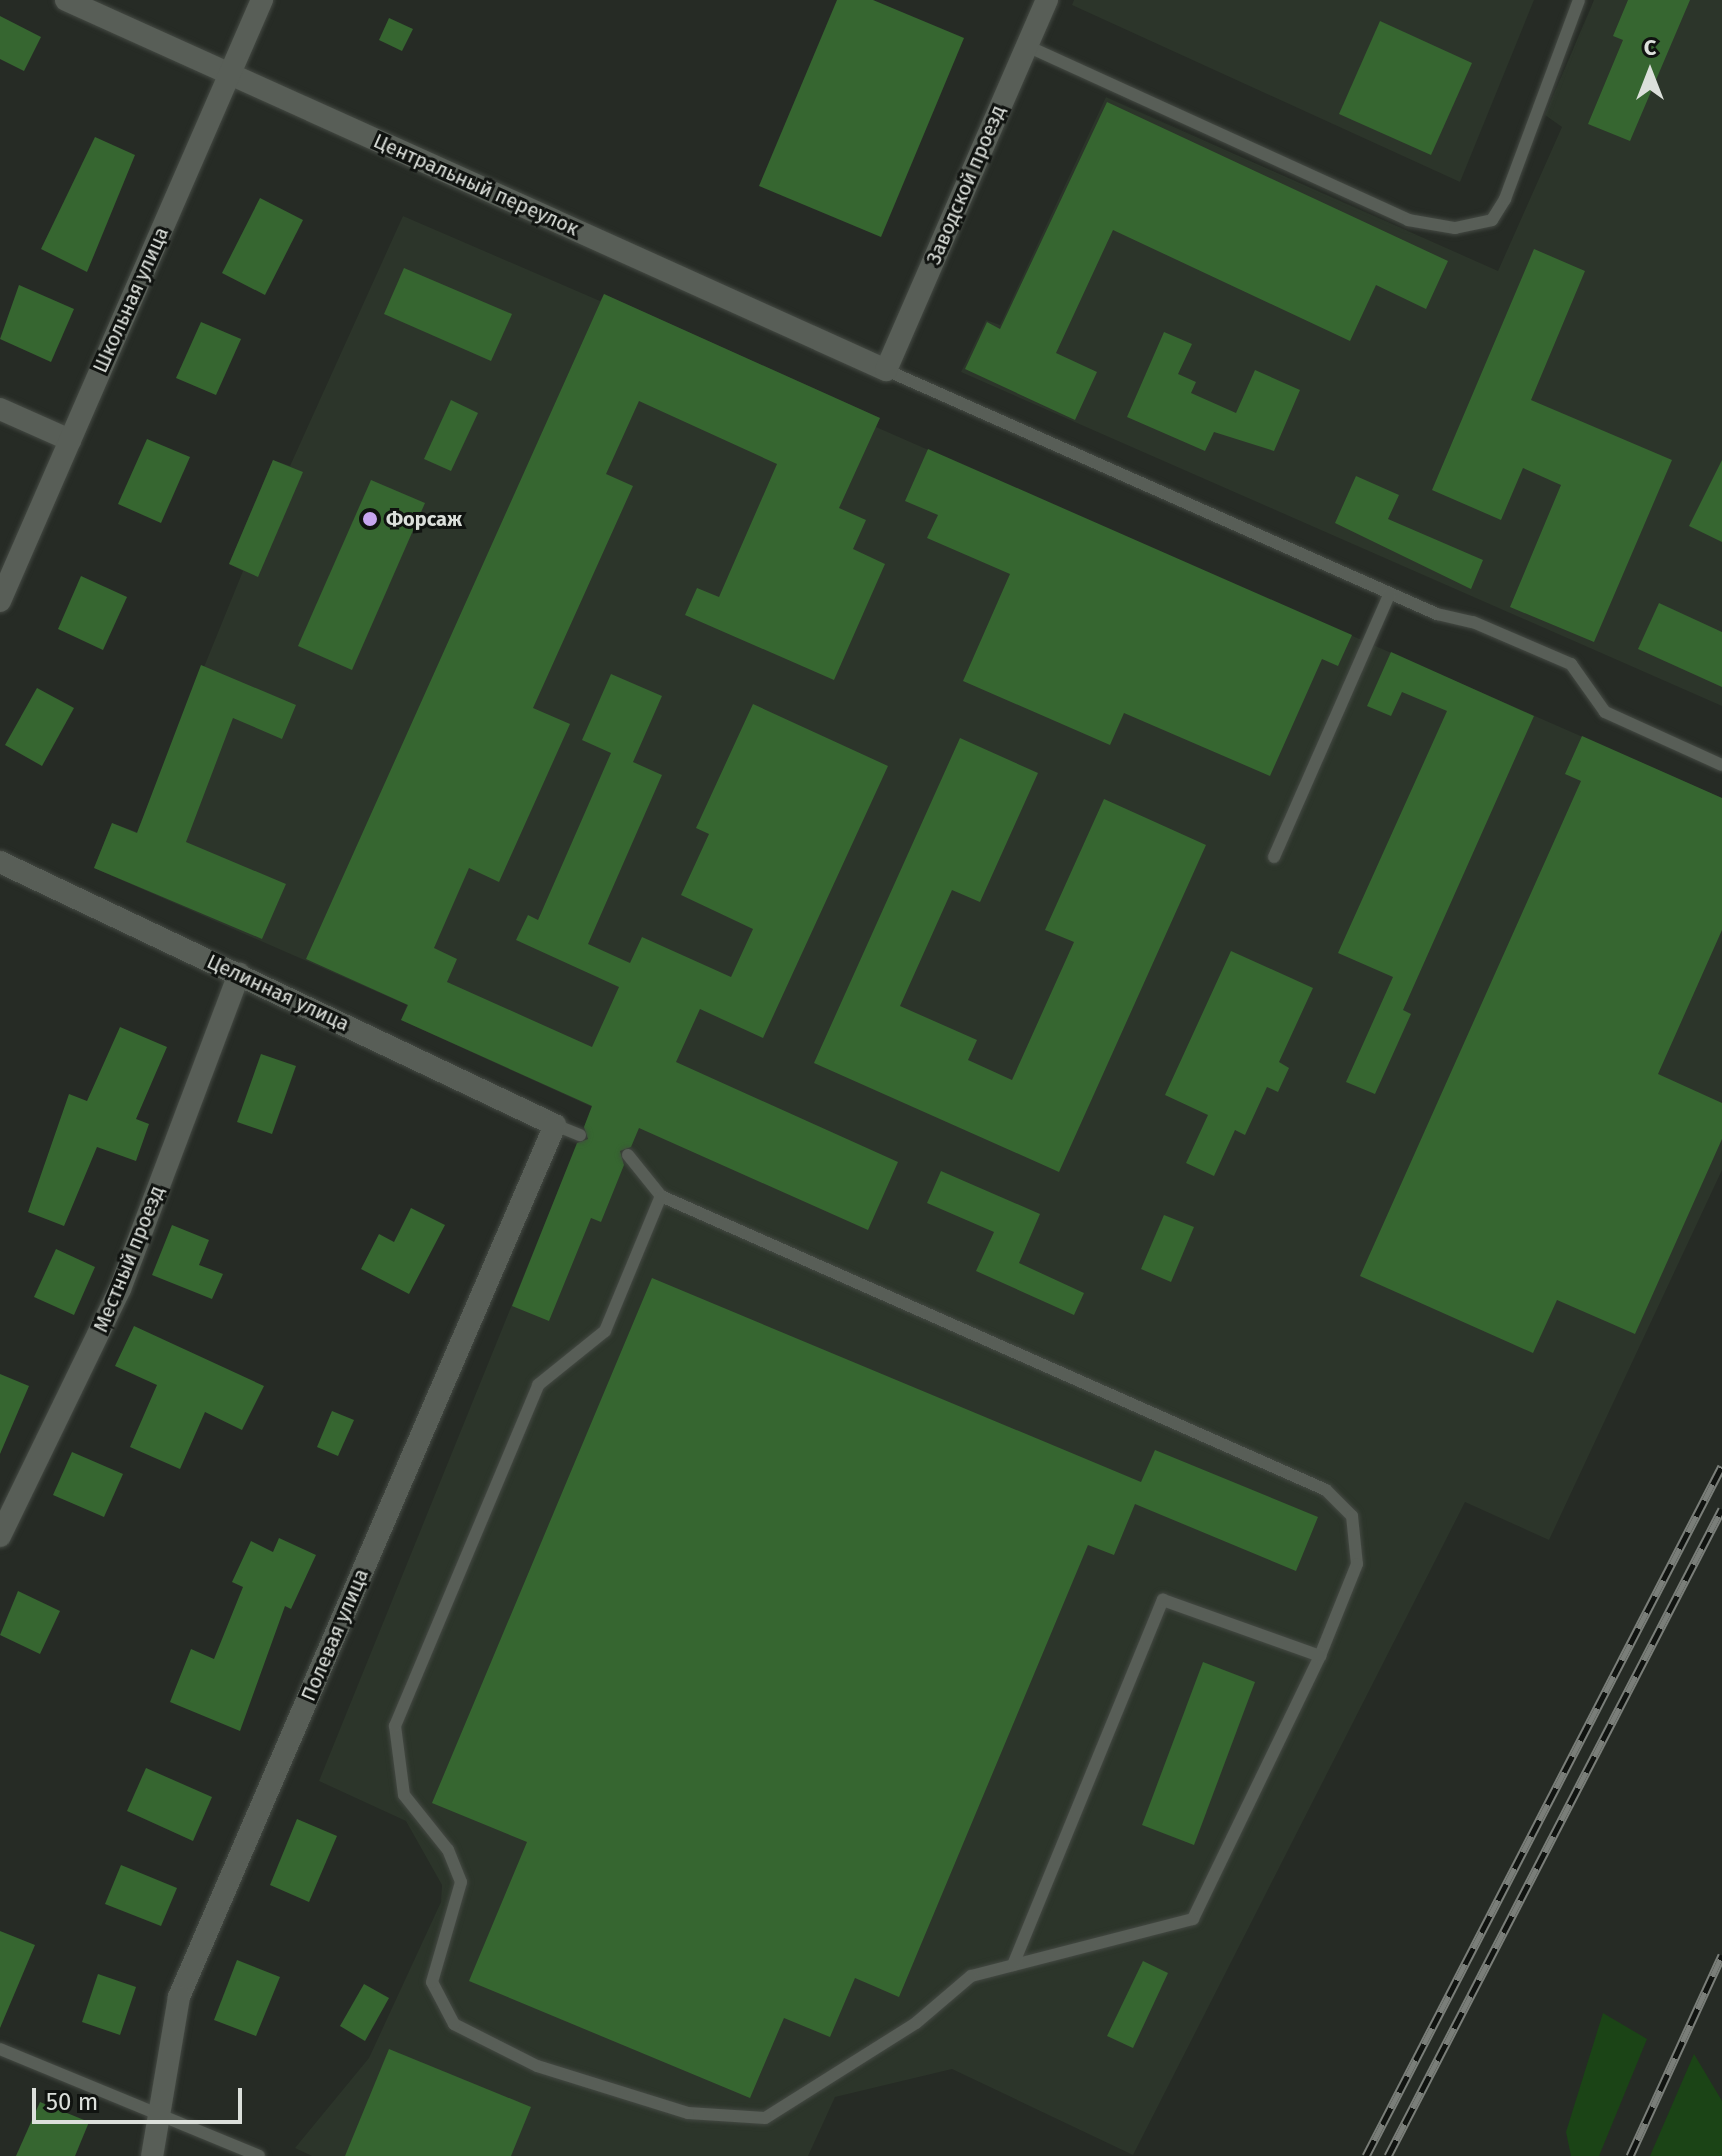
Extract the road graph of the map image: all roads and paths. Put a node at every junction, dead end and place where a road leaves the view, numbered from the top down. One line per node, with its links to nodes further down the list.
1 (66, 0): 6 (street, Центральный переулок)
2 (262, 0): 6 (street, Школьная улица)
3 (1047, 0): 5 (street, Заводской проезд)
4 (1579, 0): 5 (lane)
5 (1027, 46): 7 (street, Заводской проезд)
6 (230, 74): 7 (street, Центральный переулок); 9 (street, Школьная улица)
7 (886, 370): 10 (lane)
8 (0, 409): 9 (street)
9 (70, 440): 11 (street, Школьная улица)
10 (1390, 593): 12 (lane); 13 (lane)
11 (0, 601)
12 (1722, 765)
13 (1274, 857)
14 (0, 862): 15 (street, Целинная улица)
15 (239, 974): 16 (street, Целинная улица); 20 (street, Местный проезд)
16 (555, 1125): 17 (lane); 24 (street, Полевая улица)
17 (580, 1135)
18 (628, 1155): 19 (lane)
19 (661, 1196): 21 (lane); 22 (lane)
20 (0, 1536)
21 (1320, 1656): 22 (lane); 22 (lane)
22 (1013, 1965)
23 (0, 2049): 24 (lane)
24 (159, 2113): 25 (street, Полевая улица); 26 (lane)
25 (152, 2156)
26 (259, 2156)

